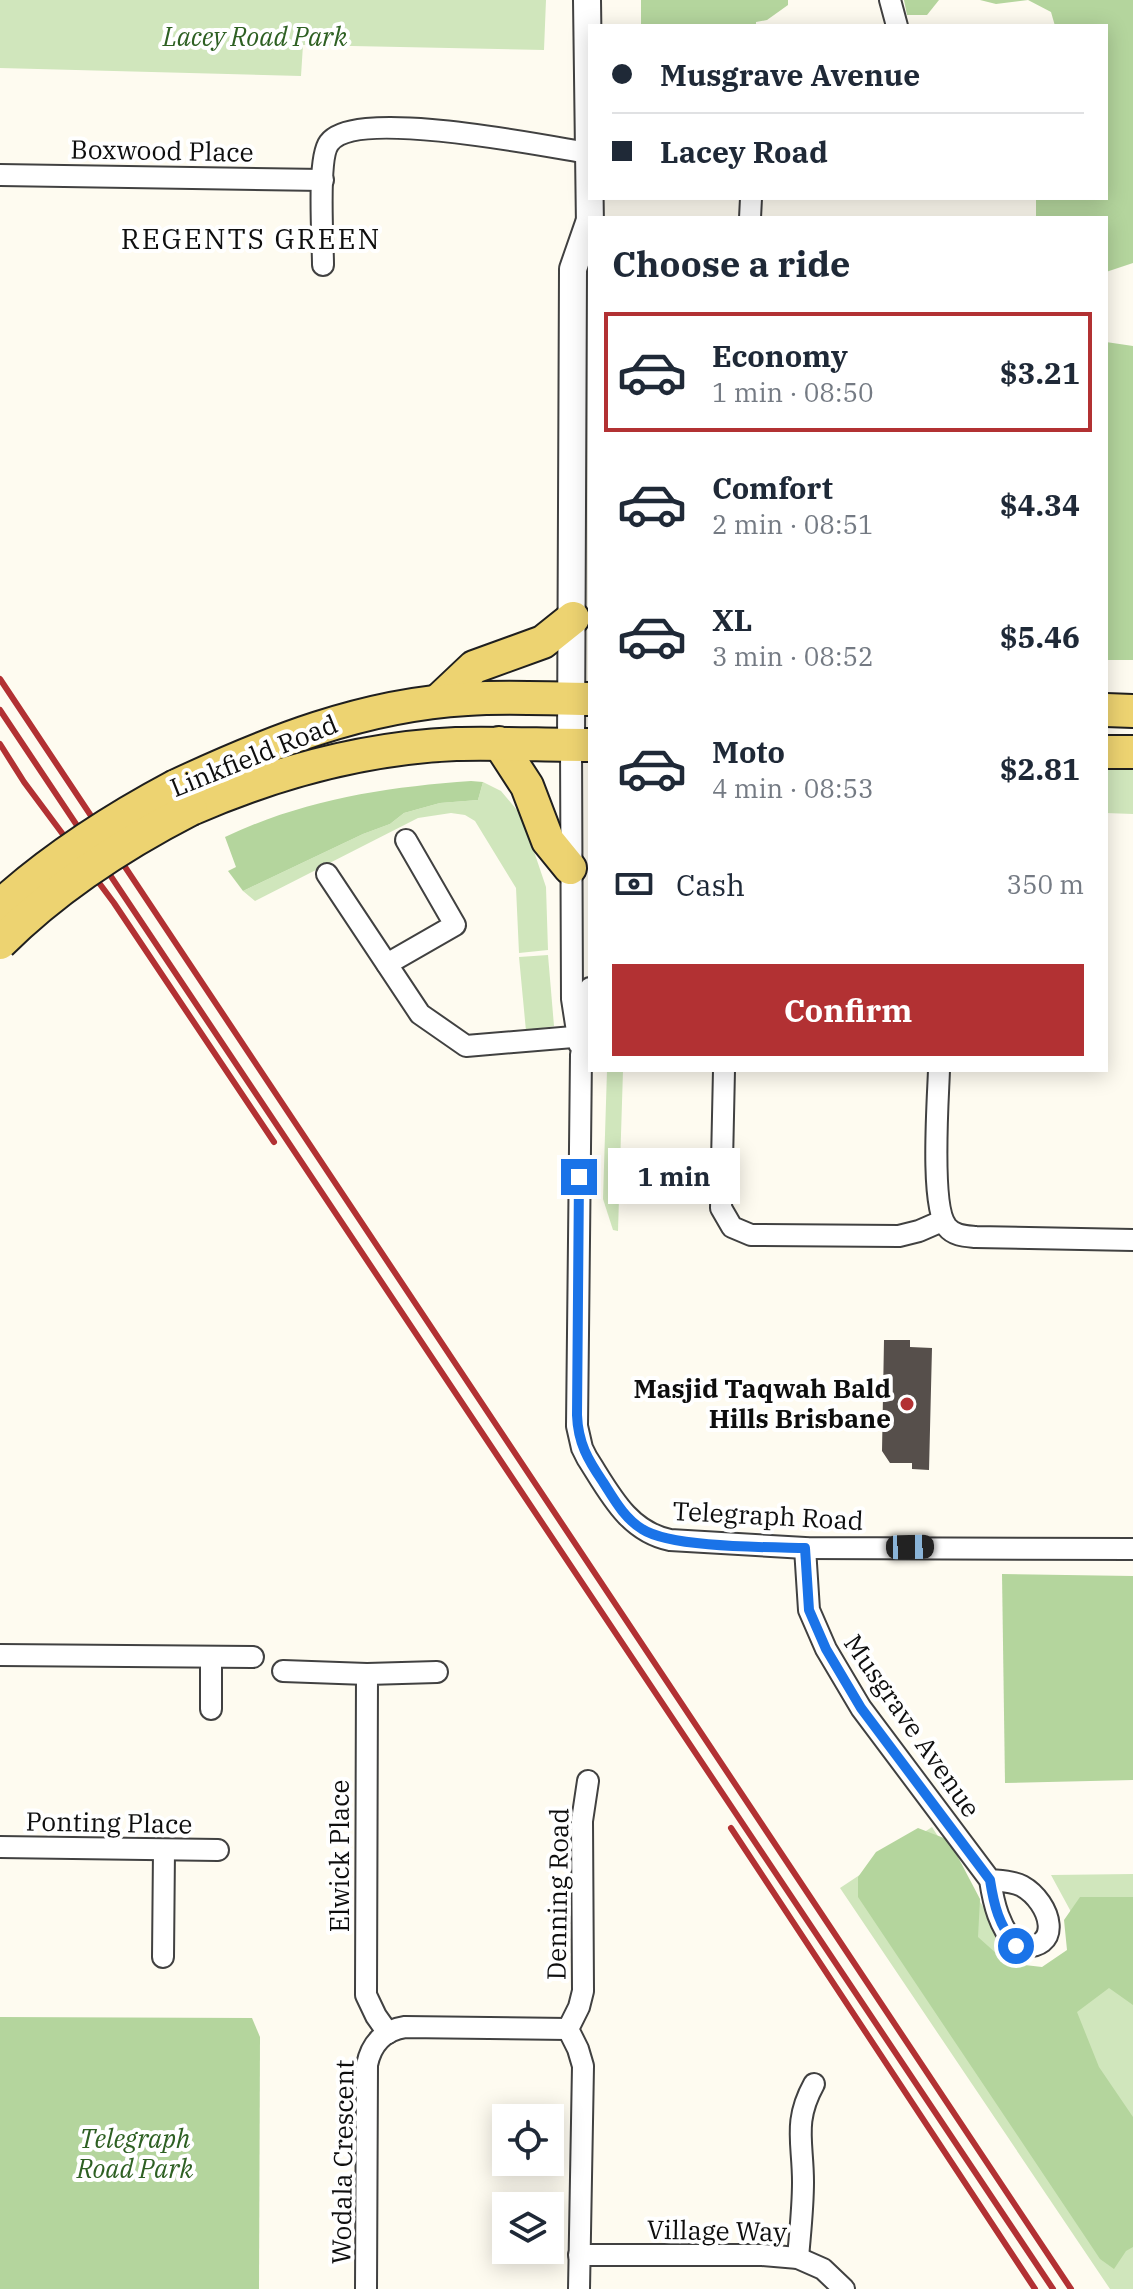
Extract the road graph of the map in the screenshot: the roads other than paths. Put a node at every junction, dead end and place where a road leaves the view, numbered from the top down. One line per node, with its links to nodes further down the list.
1 (587, 0): 4 (street)
2 (890, 0): 3 (street)
3 (896, 24)
4 (588, 153): 6 (street)
5 (0, 175): 6 (street, Boxwood Place)
6 (323, 180): 8 (street)
7 (588, 228): 9 (street)
8 (323, 265)
9 (573, 618): 10 (street); 11 (main road)
10 (581, 699): 11 (main road, Linkfield Road); 15 (street)
11 (438, 701): 18 (main road, Linkfield Road)
12 (1108, 710): 13 (main road)
13 (1133, 711)
14 (499, 743): 15 (main road, Linkfield Road); 18 (main road, Linkfield Road); 20 (main road)
15 (581, 745): 20 (street)
16 (1108, 752): 17 (main road)
17 (1133, 752)
18 (184, 798): 22 (main road, Linkfield Road, bridge); 23 (main road, Linkfield Road, bridge)
19 (406, 840): 24 (street)
20 (570, 868): 26 (street)
21 (327, 874): 24 (street)
22 (0, 906)
23 (0, 943)
24 (387, 964): 26 (street)
25 (588, 1000): 26 (street)
26 (581, 1042): 31 (street, Telegraph Road)
27 (724, 1072): 29 (street)
28 (939, 1072): 29 (street)
29 (942, 1221): 30 (street)
30 (1133, 1240)
31 (805, 1548): 32 (street, Telegraph Road); 44 (street, Musgrave Avenue)
32 (1133, 1549)
33 (0, 1655): 34 (street)
34 (211, 1657): 35 (street); 39 (street)
35 (253, 1657)
36 (283, 1671): 38 (street)
37 (437, 1672): 38 (street)
38 (367, 1674): 47 (street, Elwick Place)
39 (211, 1709)
40 (588, 1781): 46 (street, Denning Road)
41 (0, 1847): 42 (street, Ponting Place)
42 (164, 1850): 43 (street, Ponting Place); 45 (street)
43 (218, 1850)
44 (990, 1880)
45 (163, 1957)
46 (568, 2029): 47 (street); 49 (street)
47 (388, 2033): 51 (street, Wodala Crescent)
48 (814, 2084): 50 (street)
49 (579, 2255): 50 (street, Village Way); 52 (street)
50 (798, 2258): 53 (street, Village Way)
51 (366, 2289)
52 (579, 2289)
53 (844, 2289)

